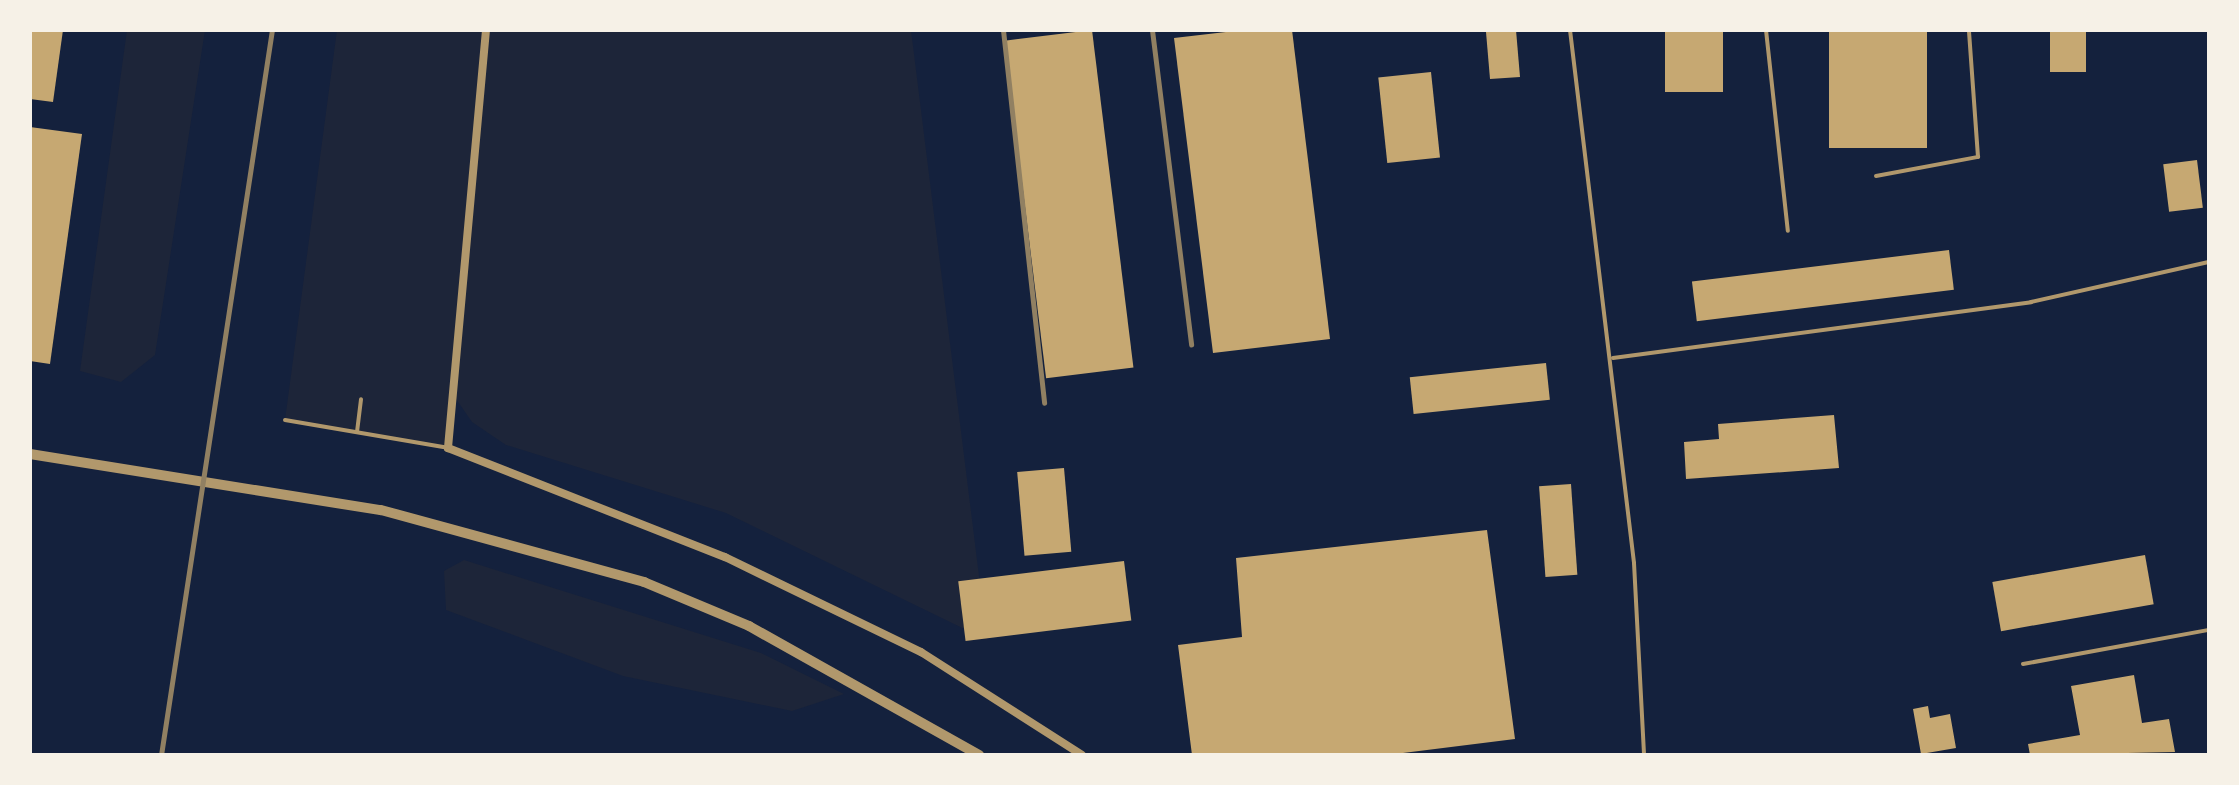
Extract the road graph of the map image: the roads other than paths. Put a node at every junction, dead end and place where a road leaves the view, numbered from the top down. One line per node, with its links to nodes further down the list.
1 (486, 30): 12 (street)
2 (1570, 30): 8 (lane)
3 (1766, 30): 6 (lane)
4 (1968, 30): 5 (lane)
5 (1876, 176)
6 (1788, 230)
7 (2209, 262): 8 (lane)
8 (1612, 358): 18 (lane)
9 (361, 399): 11 (lane)
10 (285, 420): 11 (lane)
11 (357, 432): 12 (lane)
12 (448, 448): 17 (street)
13 (30, 454): 16 (street)
14 (2209, 630): 15 (lane)
15 (2022, 664)
16 (979, 755)
17 (1082, 755)
18 (1644, 755)

